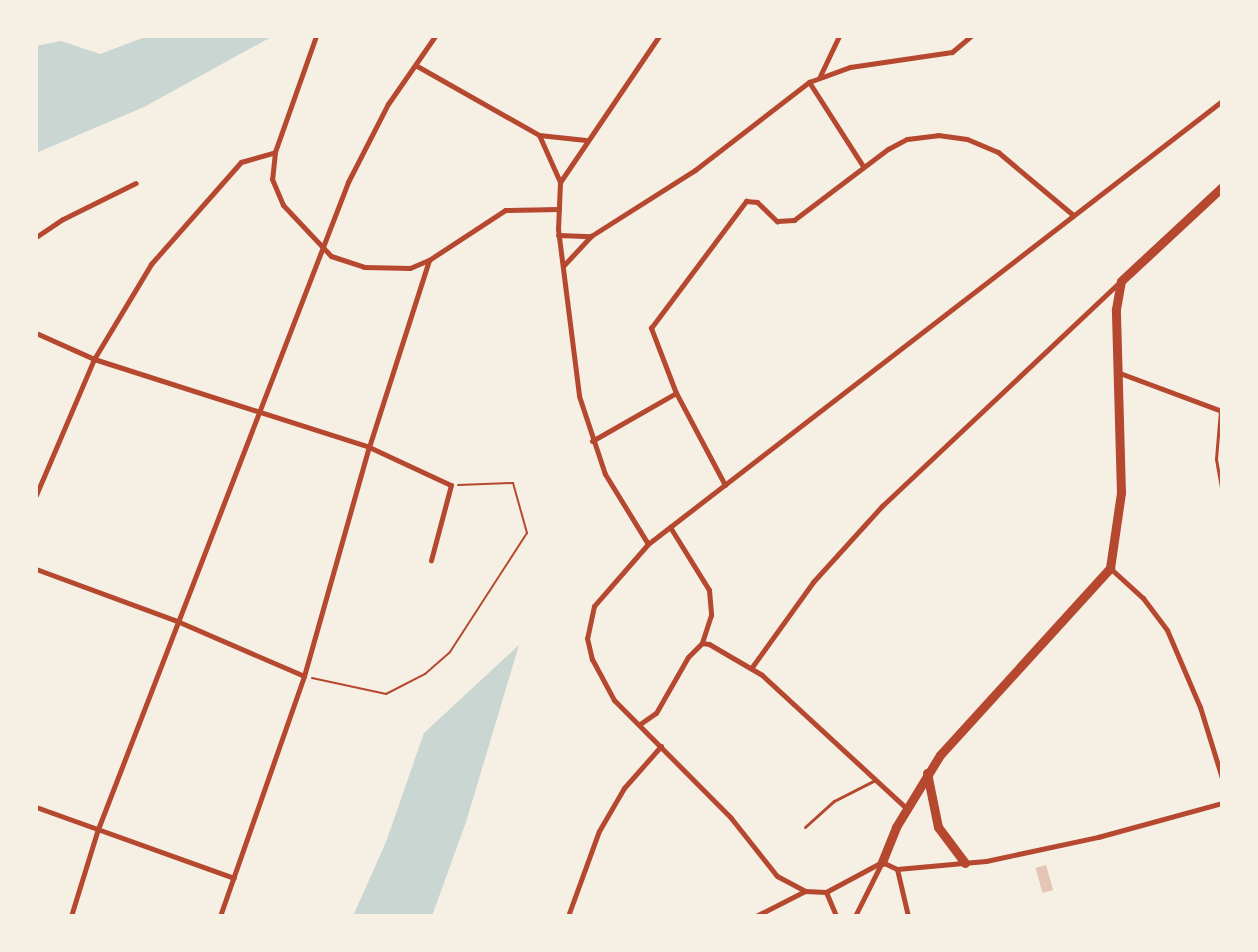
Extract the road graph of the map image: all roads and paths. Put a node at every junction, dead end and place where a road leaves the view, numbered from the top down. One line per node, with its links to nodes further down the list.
1 (316, 36): 12 (street)
2 (435, 36): 6 (street)
3 (659, 36): 11 (street)
4 (839, 36): 7 (street)
5 (971, 36): 7 (street)
6 (417, 66): 10 (street); 22 (street)
7 (820, 76): 8 (street)
8 (809, 82): 13 (street); 20 (street)
9 (1222, 101): 18 (street)
10 (539, 135): 11 (street); 14 (street)
11 (586, 140): 14 (street)
12 (276, 152): 22 (street); 27 (street)
13 (863, 166): 18 (street); 29 (street)
14 (560, 182): 17 (street)
15 (136, 183): 21 (street)
16 (1222, 187): 25 (street)
17 (558, 209): 19 (street); 23 (street)
18 (1073, 215): 35 (street)
19 (558, 235): 20 (street); 24 (street)
20 (591, 236): 24 (street)
21 (36, 237)
22 (323, 249): 23 (street); 30 (street)
23 (429, 260): 33 (street)
24 (564, 265): 32 (street)
25 (1121, 282): 28 (street); 45 (street)
26 (36, 333): 27 (street)
27 (94, 359): 30 (street); 37 (street)
28 (1116, 372): 31 (street); 41 (street)
29 (676, 393): 32 (street); 35 (street)
30 (257, 408): 33 (street); 43 (street)
31 (1221, 411): 36 (lane)
32 (592, 441): 39 (street)
33 (368, 447): 34 (street); 46 (street)
34 (451, 485): 40 (street); 46 (path)
35 (725, 485): 38 (street)
36 (1222, 494)
37 (36, 495)
38 (670, 527): 39 (street); 44 (street)
39 (648, 544): 47 (street)
40 (431, 560)
41 (1110, 568): 49 (street); 50 (street)
42 (36, 569): 43 (street)
43 (177, 621): 46 (street); 56 (street)
44 (702, 642): 45 (street); 47 (street)
45 (752, 668): 51 (street)
46 (304, 676): 60 (street)
47 (640, 724): 48 (street)
48 (661, 746): 61 (street); 65 (street)
49 (927, 772): 54 (street); 58 (street)
50 (1222, 778)
51 (876, 780): 54 (street); 55 (lane)
52 (1222, 803): 58 (street)
53 (36, 807): 56 (street)
54 (907, 809): 57 (street)
55 (805, 827)
56 (98, 829): 60 (street); 63 (street)
57 (882, 862): 59 (street); 62 (street); 68 (street)
58 (965, 864): 59 (street)
59 (897, 869): 69 (street)
60 (234, 878): 64 (street)
61 (805, 891): 62 (street); 66 (street)
62 (826, 892): 67 (street)
63 (71, 916)
64 (220, 916)
65 (568, 916)
66 (756, 916)
67 (836, 916)
68 (855, 916)
69 (908, 916)

